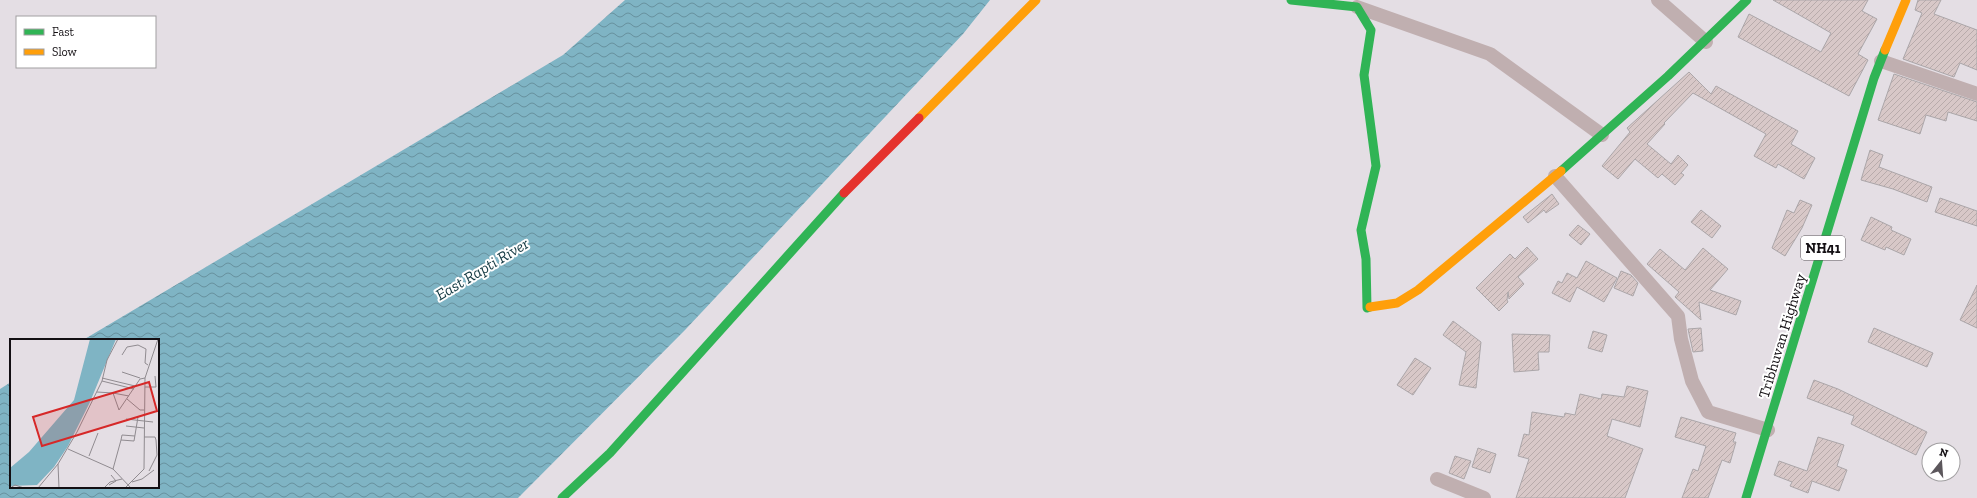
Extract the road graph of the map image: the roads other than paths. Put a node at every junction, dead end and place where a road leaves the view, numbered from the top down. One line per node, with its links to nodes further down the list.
1 (1036, 0): 14 (street)
2 (1291, 0): 6 (street)
3 (1658, 0): 7 (street)
4 (1747, 0): 7 (street)
5 (1906, 0): 8 (street, Tribhuvan Highway / NH41)
6 (1357, 7): 10 (street); 11 (street)
7 (1706, 42): 10 (street)
8 (1881, 61): 9 (street); 12 (street, Tribhuvan Highway / NH41)
9 (1977, 94)
10 (1602, 135): 11 (street)
11 (1555, 176): 12 (street)
12 (1768, 430): 16 (street, Tribhuvan Highway / NH41)
13 (1437, 479): 15 (street)
14 (562, 498)
15 (1484, 498)
16 (1746, 498)

